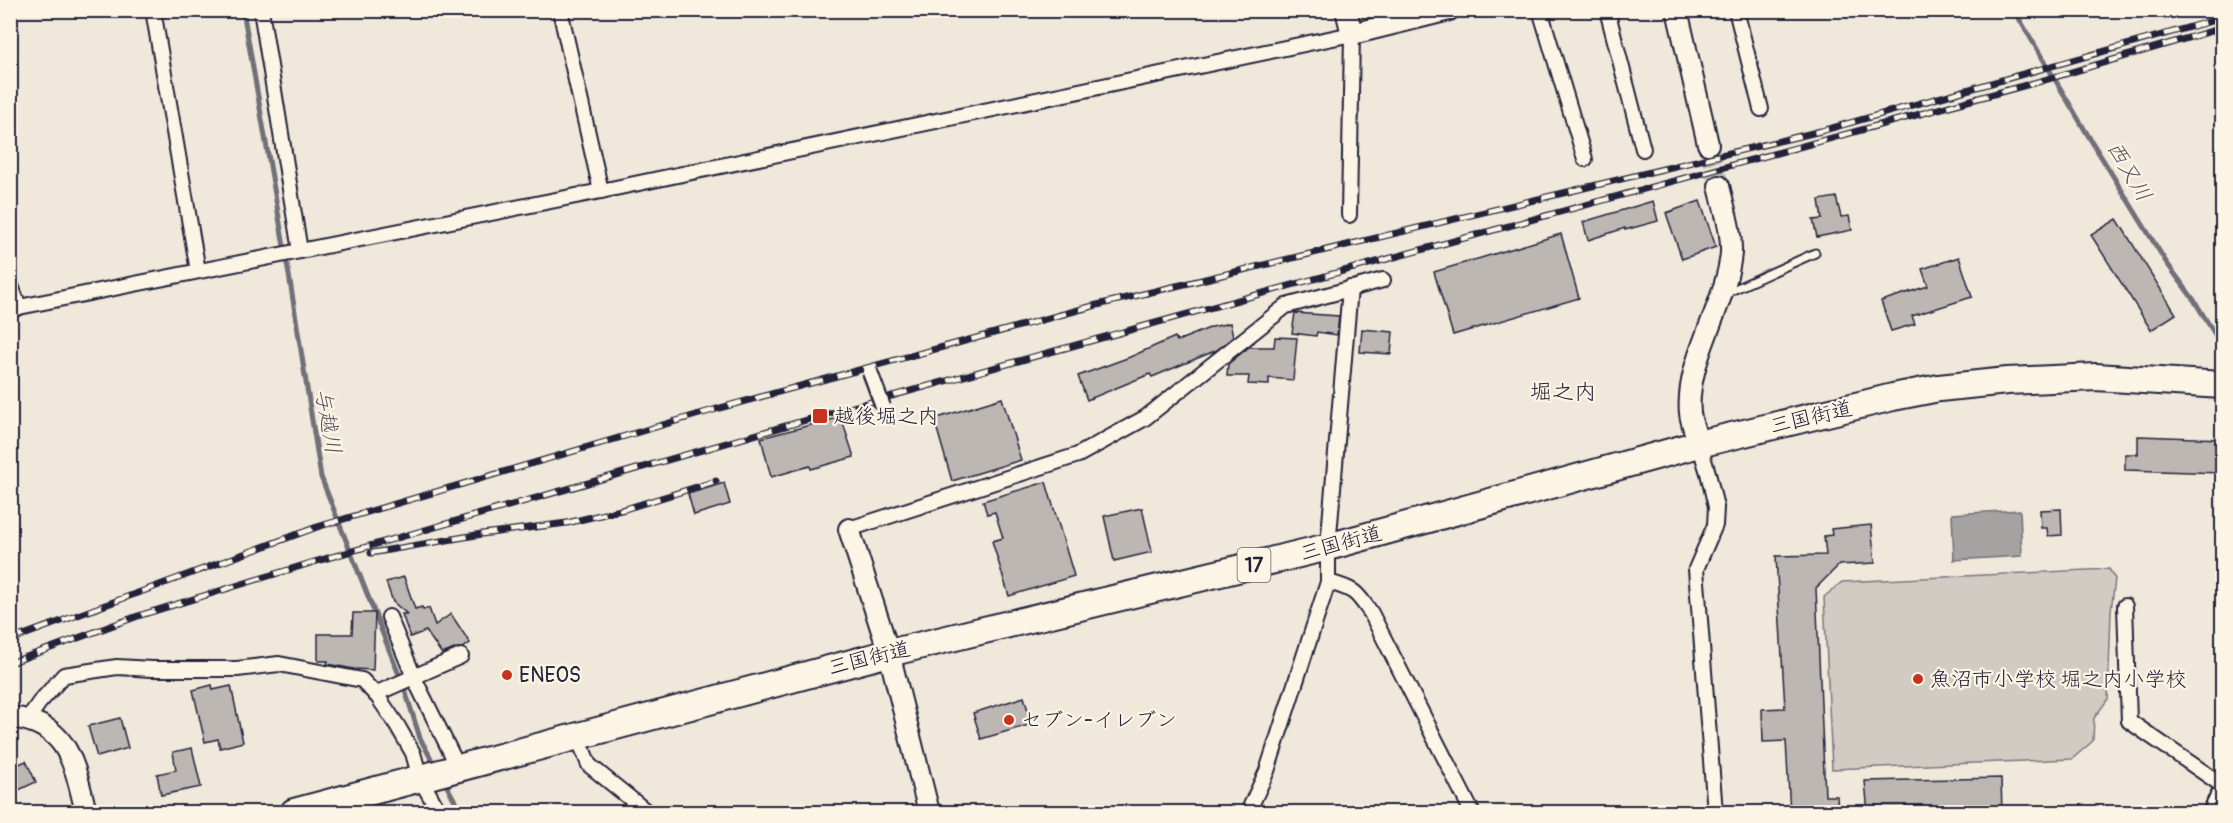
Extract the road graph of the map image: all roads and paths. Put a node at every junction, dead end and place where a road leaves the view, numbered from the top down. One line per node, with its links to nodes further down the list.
1 (153, 10): 20 (street)
2 (261, 10): 18 (street)
3 (560, 10): 16 (street)
4 (1346, 10): 10 (main road)
5 (1449, 10): 10 (main road)
6 (1540, 10): 14 (street)
7 (1607, 10): 13 (street)
8 (1677, 10): 12 (main road)
9 (1736, 10): 11 (street)
10 (1352, 34): 16 (street); 17 (street)
11 (1761, 109)
12 (1708, 144)
13 (1643, 149)
14 (1585, 159)
15 (1719, 186): 24 (main road)
16 (601, 191): 18 (street)
17 (1349, 216)
18 (300, 251): 20 (street)
19 (1815, 252): 24 (lane)
20 (198, 272): 25 (street)
21 (1383, 280): 23 (street)
22 (10, 283): 25 (street)
23 (1350, 288): 30 (street); 31 (street)
24 (1721, 295): 29 (main road)
25 (15, 309)
26 (870, 372): 28 (street, bridge)
27 (2223, 385): 29 (highway, 三国街道 / 17)
28 (883, 407)
29 (1699, 444): 31 (highway, 三国街道 / 17); 52 (street)
30 (849, 529): 35 (main road)
31 (1328, 547): 32 (street); 35 (highway, 三国街道 / 17)
32 (1328, 582): 50 (street); 51 (street)
33 (2125, 606): 43 (street)
34 (389, 617): 37 (street)
35 (889, 652): 40 (highway, 三国街道 / 17); 49 (main road)
36 (461, 656): 37 (street)
37 (413, 677): 38 (street); 41 (street)
38 (375, 694): 39 (street); 42 (street)
39 (19, 718): 45 (main road)
40 (577, 735): 41 (highway, 三国街道 / 17); 48 (street)
41 (458, 767): 42 (highway, 三国街道 / 17)
42 (420, 778): 46 (highway, 三国街道 / 17); 47 (street)
43 (2223, 785)
44 (2223, 797): 53 (main road)
45 (86, 813)
46 (294, 813)
47 (439, 813)
48 (647, 813)
49 (929, 813)
50 (1248, 813)
51 (1473, 813)
52 (1715, 813)
53 (2215, 813)

